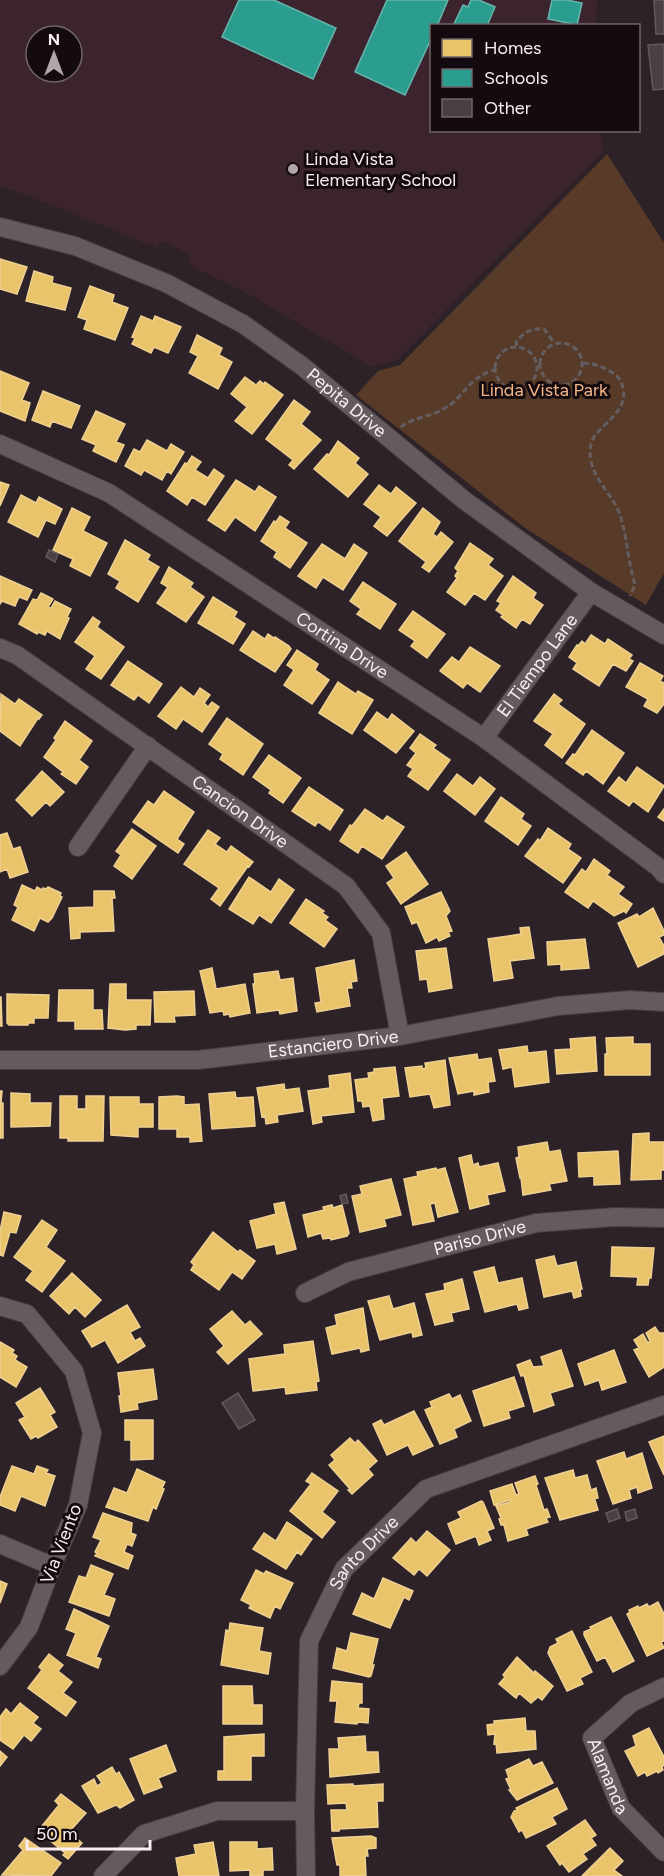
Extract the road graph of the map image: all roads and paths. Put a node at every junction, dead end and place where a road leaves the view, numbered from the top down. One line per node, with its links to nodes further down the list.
1 (0, 227): 7 (street, Pepita Drive)
2 (555, 343): 3 (path); 4 (path); 5 (path)
3 (517, 347): 4 (path); 6 (path)
4 (538, 361): 5 (path); 6 (path)
5 (583, 363): 10 (path)
6 (494, 370): 7 (path)
7 (390, 441): 9 (street, Pepita Drive)
8 (0, 444): 13 (street, Cortina Drive)
9 (591, 592): 10 (street, Pepita Drive); 13 (street, El Tiempo Lane)
10 (621, 610): 11 (street, Pepita Drive)
11 (664, 635)
12 (0, 648): 14 (street, Cancion Drive)
13 (484, 738): 16 (street, Cortina Drive)
14 (148, 746): 15 (street); 18 (street, Cancion Drive)
15 (78, 847)
16 (664, 874)
17 (664, 1002): 18 (street, Estanciero Drive)
18 (400, 1036): 19 (street, Estanciero Drive)
19 (0, 1060)
20 (664, 1218): 21 (street, Pariso Drive)
21 (305, 1293)
22 (0, 1306): 25 (street, Via Viento)
23 (664, 1405): 28 (street, Santo Drive)
24 (0, 1544): 25 (street)
25 (52, 1566): 26 (street, Via Viento)
26 (0, 1666)
27 (664, 1687): 29 (street, Alamanda)
28 (305, 1811): 30 (street); 31 (street, Santo Drive)
29 (664, 1852)
30 (103, 1876)
31 (306, 1876)

